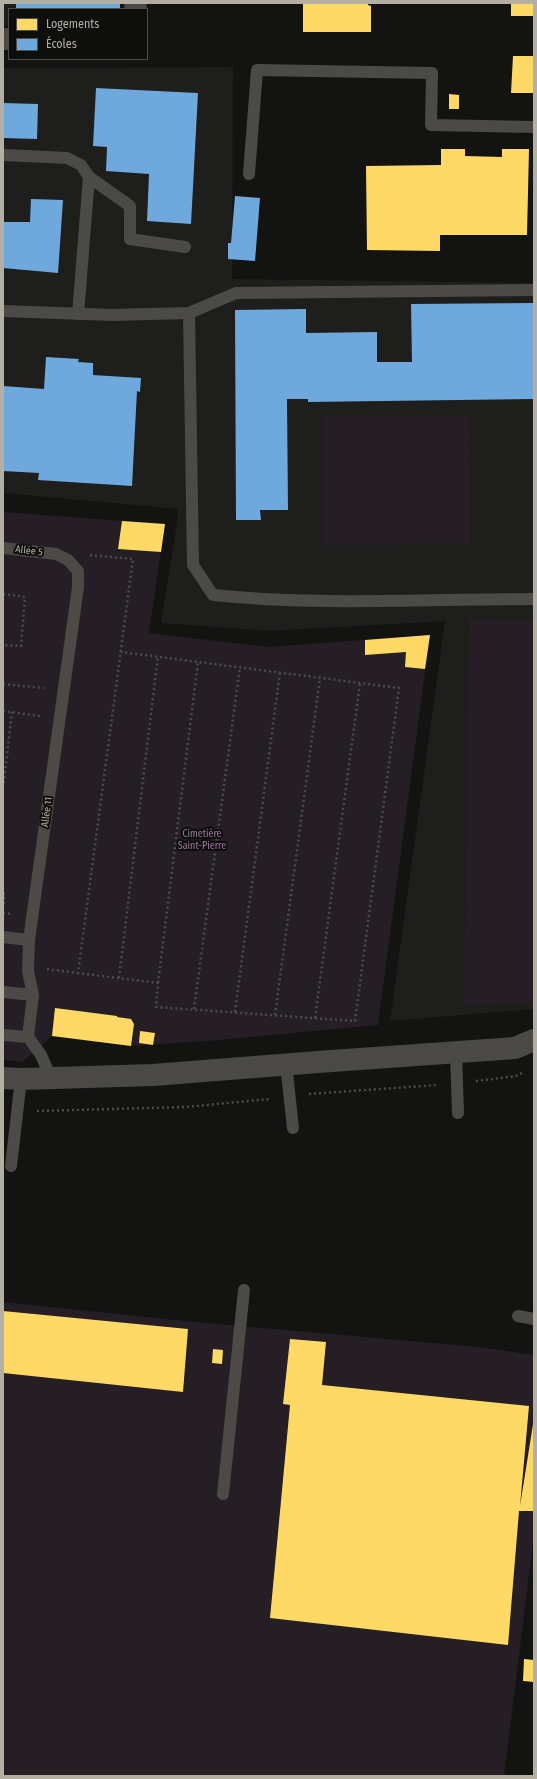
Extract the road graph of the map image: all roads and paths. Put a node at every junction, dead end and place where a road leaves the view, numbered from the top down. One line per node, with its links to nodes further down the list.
1 (534, 127): 3 (lane)
2 (3, 155): 4 (lane)
3 (249, 174)
4 (89, 177): 5 (lane); 9 (lane)
5 (185, 247)
6 (534, 290): 8 (lane)
7 (3, 311): 9 (lane)
8 (189, 313): 9 (lane); 13 (lane)
9 (78, 314)
10 (3, 548): 11 (lane, Allée 5)
11 (70, 563): 15 (path); 23 (lane, Allée 11)
12 (3, 594): 14 (path)
13 (534, 599)
14 (3, 645)
15 (121, 652): 16 (path); 33 (path)
16 (158, 656): 17 (path); 34 (path)
17 (198, 662): 18 (path); 35 (path)
18 (240, 667): 19 (path); 38 (path)
19 (280, 672): 20 (path); 39 (path)
20 (320, 678): 21 (path); 40 (path)
21 (360, 683): 41 (path); 41 (path)
22 (3, 684): 23 (path)
23 (64, 689): 26 (lane, Allée 11)
24 (3, 711): 25 (path)
25 (12, 712): 26 (path); 27 (path)
26 (60, 719): 31 (lane, Allée 11)
27 (3, 788)
28 (3, 894): 29 (path)
29 (3, 909)
30 (3, 937): 31 (lane)
31 (29, 940): 32 (lane, Allée 11)
32 (28, 966): 33 (path); 37 (lane, Allée 11)
33 (78, 973): 34 (path)
34 (119, 978): 35 (path)
35 (158, 983): 38 (path)
36 (3, 992): 37 (lane)
37 (33, 995): 43 (lane, Allée 11)
38 (194, 1009): 39 (path)
39 (235, 1012): 40 (path)
40 (274, 1015): 41 (path)
41 (315, 1018)
42 (3, 1035): 43 (lane)
43 (28, 1037): 49 (lane)
44 (525, 1044): 45 (main road); 46 (main road)
45 (456, 1052): 47 (main road); 51 (lane)
46 (534, 1059)
47 (286, 1064): 49 (main road); 52 (lane)
48 (516, 1076): 51 (path)
49 (52, 1078): 50 (main road)
50 (12, 1079): 53 (lane)
51 (457, 1083): 52 (path); 54 (lane)
52 (290, 1096): 53 (path); 55 (lane)
53 (17, 1111): 56 (lane)
54 (458, 1112)
55 (293, 1128)
56 (11, 1166)
57 (244, 1290): 60 (lane)
58 (518, 1316): 59 (lane)
59 (534, 1319)
60 (223, 1494)

